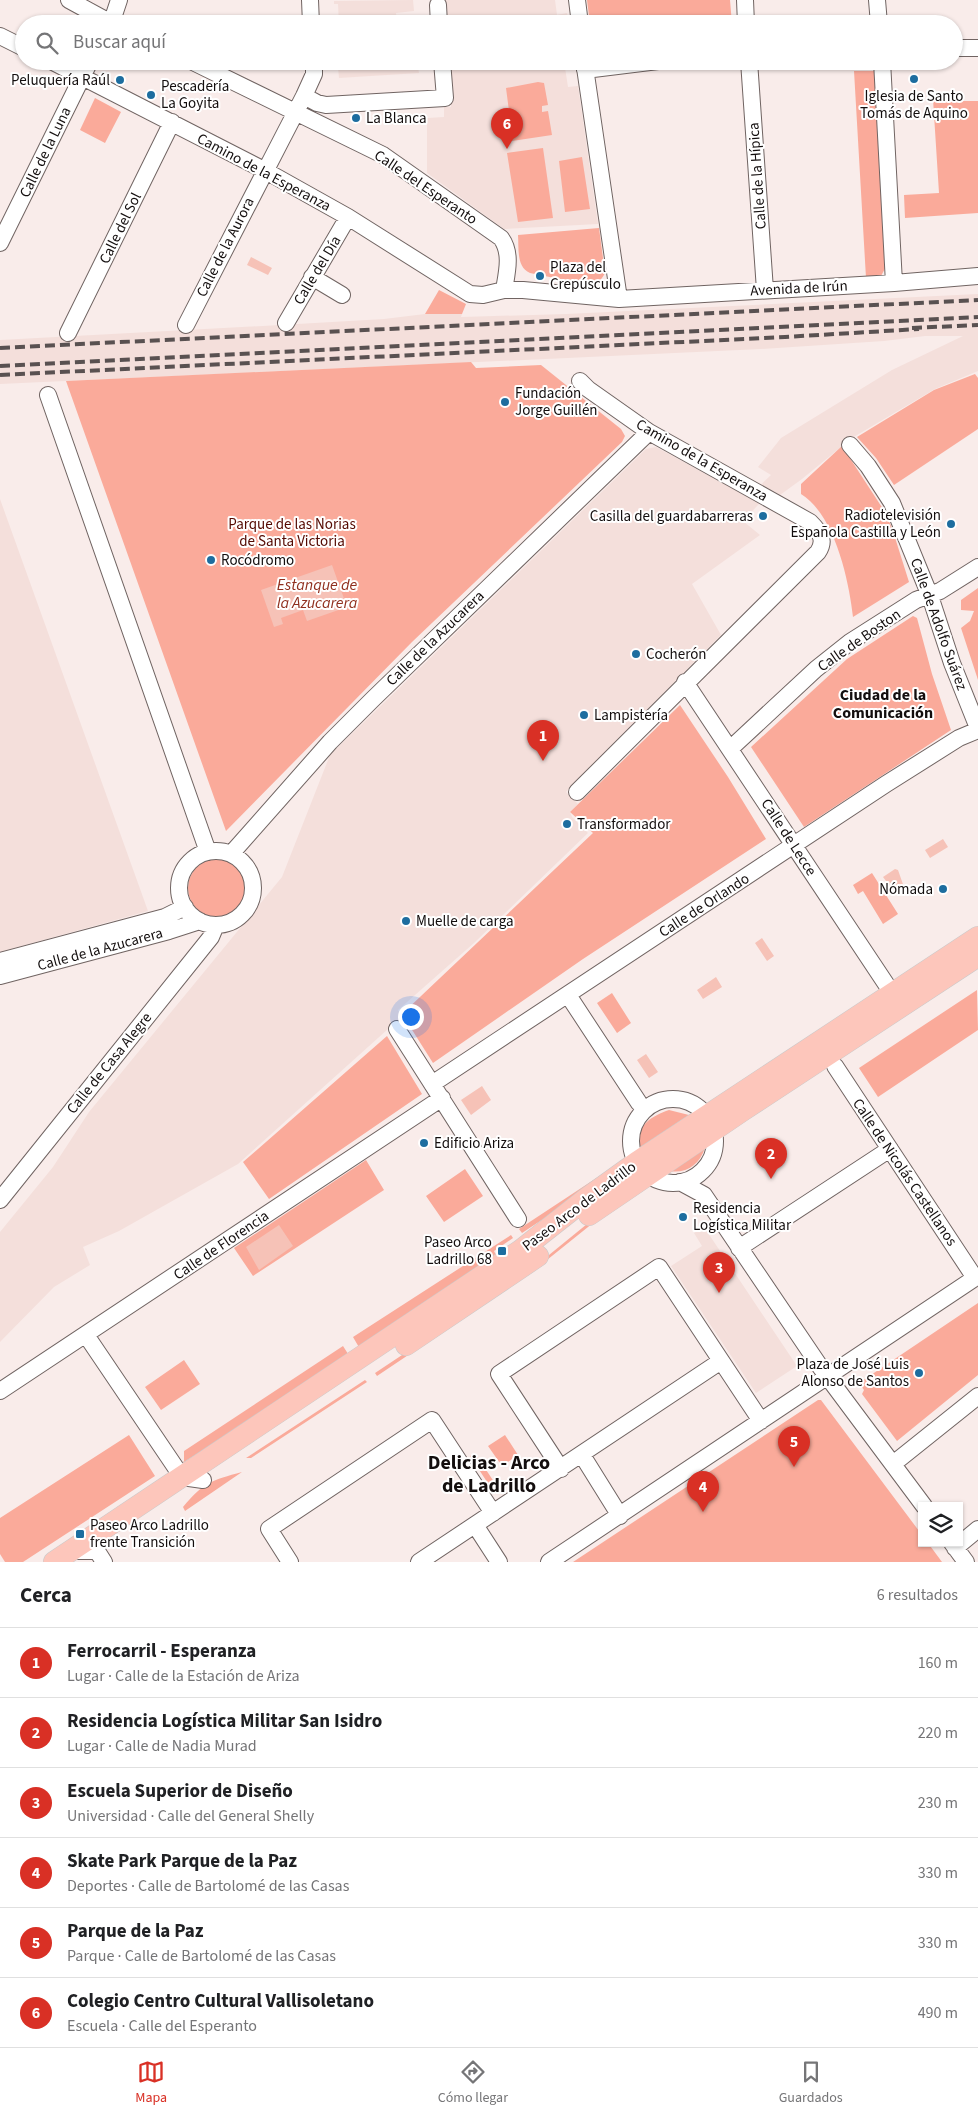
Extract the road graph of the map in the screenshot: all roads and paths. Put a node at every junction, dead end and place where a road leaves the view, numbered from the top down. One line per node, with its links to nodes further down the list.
1 (68, 0): 8 (street)
2 (120, 0): 9 (street)
3 (310, 0): 10 (street)
4 (577, 0): 12 (street)
5 (745, 0): 13 (street)
6 (878, 0): 14 (street)
7 (438, 5): 11 (street)
8 (96, 15)
9 (115, 15)
10 (311, 15)
11 (439, 15)
12 (579, 15)
13 (746, 15)
14 (879, 15)
15 (0, 36): 16 (street)
16 (15, 44)
17 (963, 48): 18 (street)
18 (978, 48)
19 (70, 70): 27 (street, Camino de la Esperanza)
20 (85, 70): 27 (street, Calle de la Luna)
21 (209, 70): 30 (street, Calle del Esperanto)
22 (314, 70): 28 (street, Calle de la Aurora)
23 (443, 70): 29 (street)
24 (586, 70): 42 (street)
25 (750, 70): 40 (street, Calle de la Hípica)
26 (882, 70): 38 (street)
27 (82, 76): 31 (street, Camino de la Esperanza); 35 (street, Calle de la Luna)
28 (304, 96): 29 (street); 30 (street, Calle de la Aurora)
29 (326, 105): 32 (street)
30 (295, 112): 32 (street, Calle del Esperanto); 33 (street, Calle de la Aurora)
31 (172, 122): 33 (street, Camino de la Esperanza); 45 (street, Calle del Sol)
32 (321, 125): 39 (street, Calle del Esperanto)
33 (264, 170): 34 (street, Camino de la Esperanza); 44 (street, Calle de la Aurora)
34 (348, 217): 37 (street, Calle del Día); 39 (street, Camino de la Esperanza)
35 (0, 243)
36 (978, 276): 38 (street, Avenida de Irún)
37 (312, 277): 41 (street); 43 (street, Calle del Día)
38 (894, 283): 40 (street, Avenida de Irún)
39 (504, 290): 42 (street)
40 (765, 290): 42 (street, Avenida de Irún)
41 (342, 295)
42 (619, 300)
43 (286, 323)
44 (186, 326)
45 (68, 333)
46 (580, 380): 48 (street, Camino de la Esperanza)
47 (48, 395): 57 (street)
48 (649, 432): 52 (street, Camino de la Esperanza); 58 (street, Calle de la Azucarera)
49 (850, 445): 51 (street, Calle de Adolfo Suárez)
50 (978, 567): 51 (street, Calle de Boston)
51 (930, 596): 53 (street, Calle de Adolfo Suárez); 54 (street, Calle de Boston)
52 (685, 682): 54 (street, Calle de Lecce); 55 (street)
53 (978, 729): 56 (street, Calle de Orlando)
54 (730, 749): 56 (street, Calle de Lecce)
55 (577, 792)
56 (794, 846): 66 (street, Calle de Lecce); 67 (street, Calle de Orlando)
57 (208, 852): 58 (street); 59 (street)
58 (231, 854): 61 (street)
59 (185, 907): 60 (street); 64 (street, Calle de la Azucarera)
60 (200, 921): 61 (street); 65 (street, Calle de la Azucarera)
61 (216, 925): 79 (street, Calle de Casa Alegre)
62 (978, 937): 66 (main road, Paseo Arco de Ladrillo)
63 (978, 956): 73 (main road, Paseo Arco de Ladrillo)
64 (0, 961)
65 (0, 976)
66 (892, 993): 73 (main road, Paseo Arco de Ladrillo)
67 (568, 995): 70 (street, Calle de Orlando); 72 (street)
68 (397, 1029): 70 (street)
69 (835, 1066): 74 (street, Calle de Nicolás Castellanos)
70 (432, 1084): 71 (street)
71 (442, 1098): 80 (street); 83 (street, Calle de Florencia)
72 (644, 1108): 73 (street); 75 (street)
73 (710, 1123): 75 (main road, Paseo Arco de Ladrillo); 76 (street)
74 (890, 1149): 81 (street); 82 (street, Calle de Nicolás Castellanos)
75 (643, 1168): 77 (street); 92 (main road, Paseo Arco de Ladrillo)
76 (706, 1168): 77 (street); 78 (street)
77 (680, 1182): 78 (street)
78 (704, 1194): 81 (street)
79 (0, 1200)
80 (518, 1219)
81 (739, 1248): 85 (street)
82 (976, 1277): 85 (street)
83 (86, 1335): 86 (street, Calle de Florencia); 92 (street)
84 (722, 1361): 88 (street); 89 (street); 91 (street)
85 (827, 1377): 88 (street); 90 (street)
86 (0, 1391)
87 (978, 1396): 90 (street)
88 (760, 1421): 95 (street)
89 (582, 1455): 91 (street); 95 (street)
90 (893, 1464): 93 (street)
91 (561, 1469): 94 (street)
92 (192, 1478): 100 (main road, Paseo Arco de Ladrillo)
93 (921, 1502)
94 (493, 1513): 96 (street); 101 (street)
95 (620, 1516): 104 (street)
96 (475, 1525): 102 (street); 103 (street)
97 (978, 1529): 98 (street)
98 (963, 1539)
99 (954, 1547): 105 (street)
100 (81, 1558)
101 (290, 1562)
102 (419, 1562)
103 (499, 1562)
104 (549, 1562)
105 (966, 1562)

